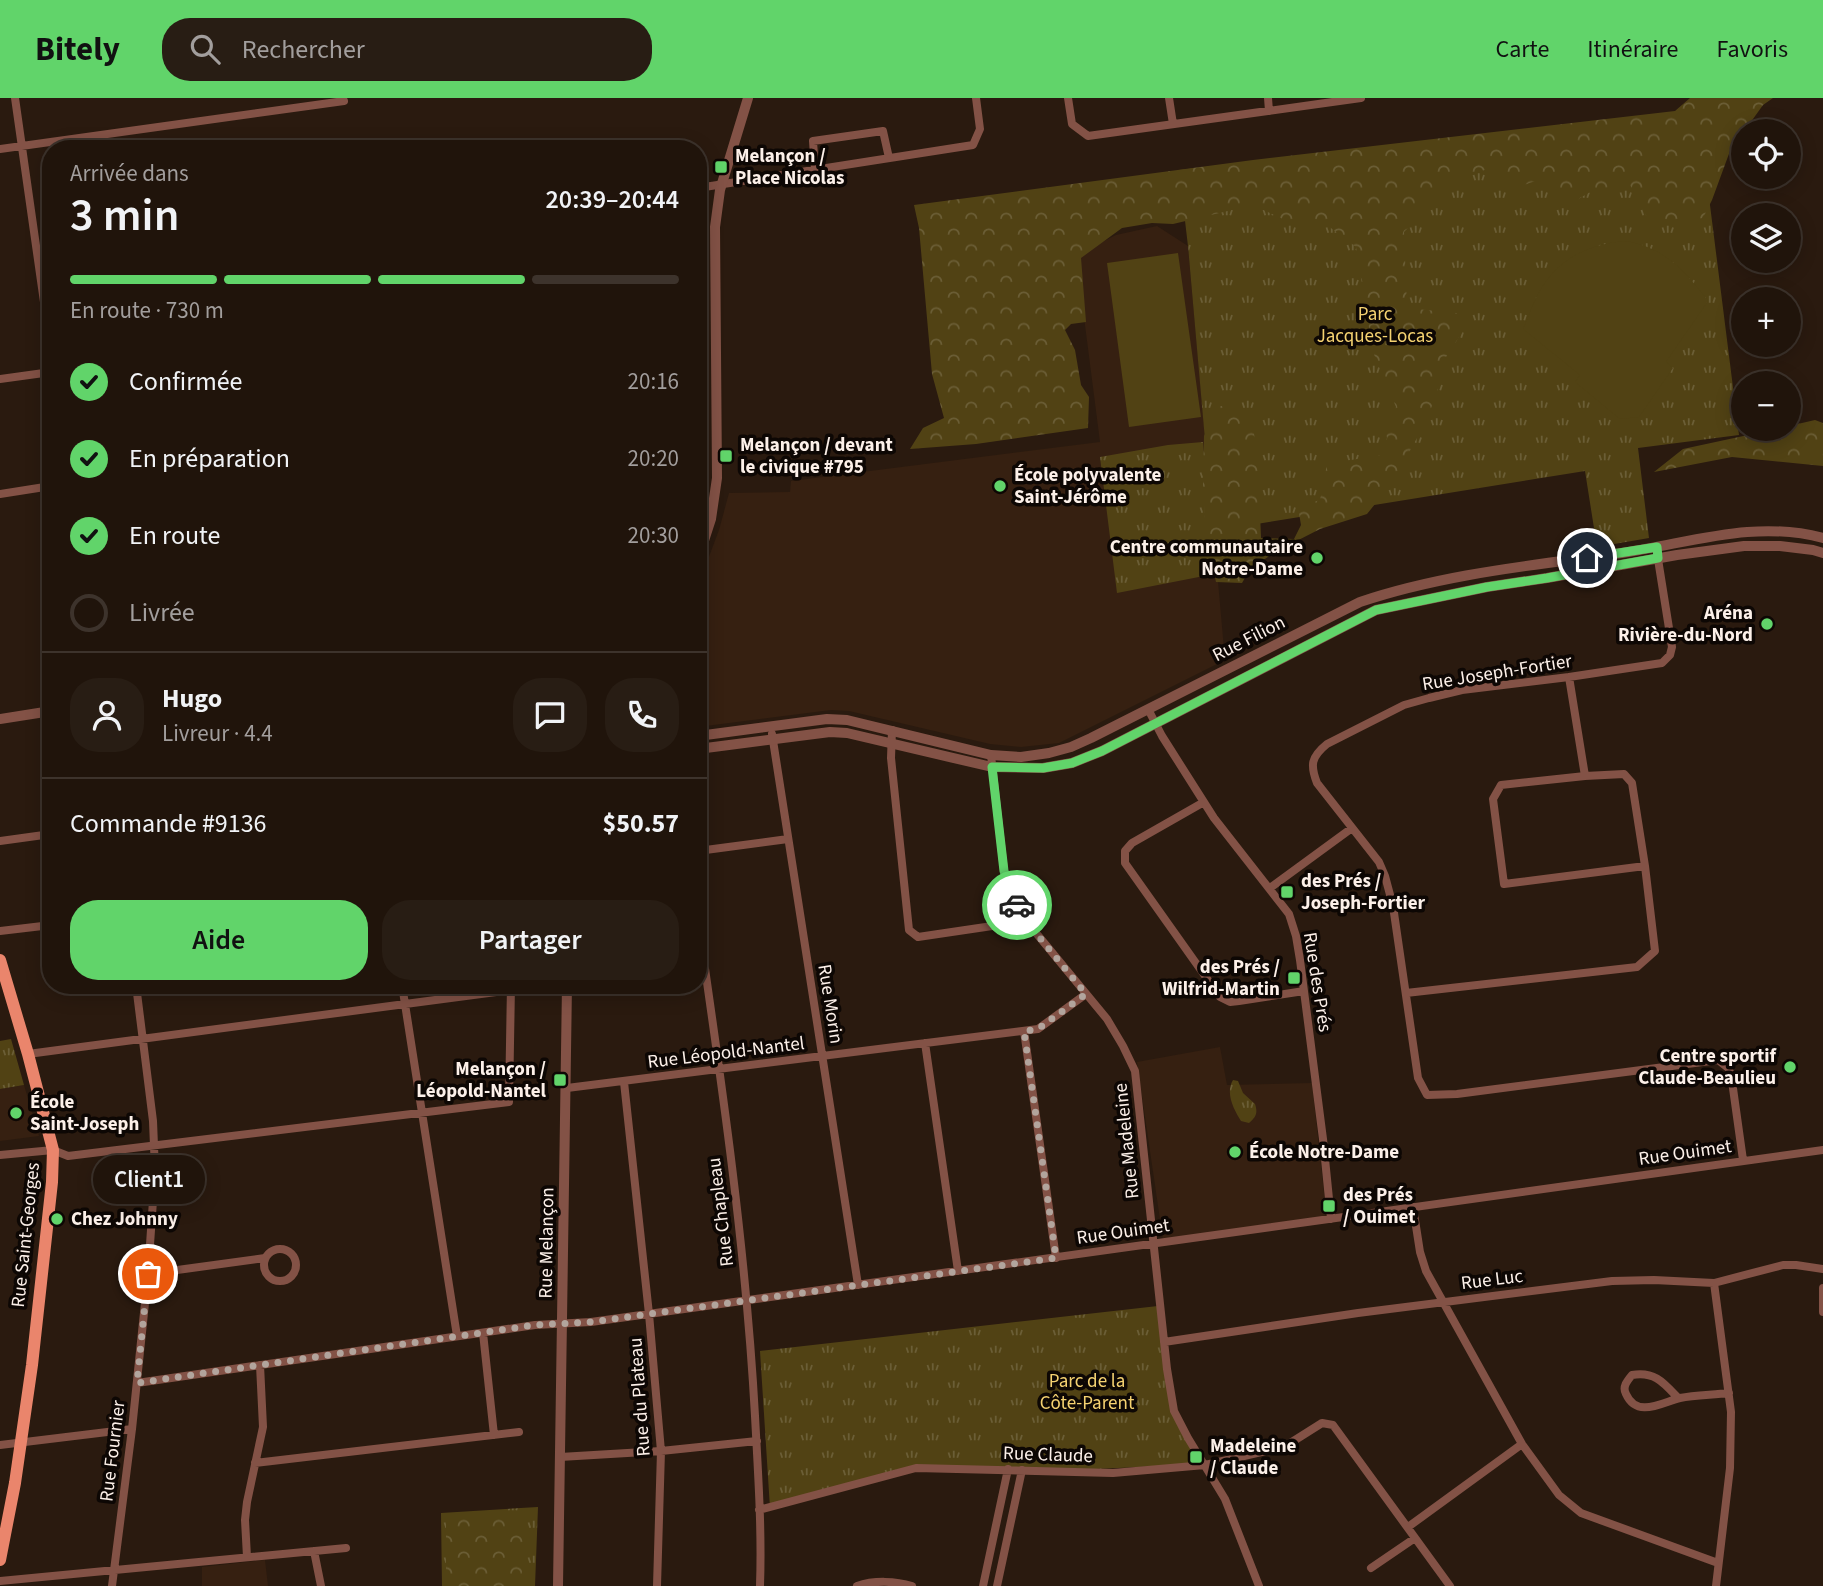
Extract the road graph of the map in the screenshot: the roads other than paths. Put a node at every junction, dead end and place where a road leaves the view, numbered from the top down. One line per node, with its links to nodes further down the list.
1 (15, 98): 13 (street)
2 (748, 98): 17 (street)
3 (976, 98): 15 (street)
4 (1068, 98): 10 (street)
5 (1169, 98): 10 (street)
6 (1268, 98): 9 (street)
7 (1361, 98): 9 (street)
8 (344, 101): 11 (street)
9 (1269, 111): 10 (street)
10 (1173, 124)
11 (65, 140)
12 (42, 143): 13 (street)
13 (22, 146): 14 (street); 19 (street)
14 (0, 149)
15 (889, 158): 16 (street); 16 (street)
16 (815, 170): 17 (street)
17 (722, 184): 18 (street); 24 (street)
18 (707, 186)
19 (42, 288)
20 (42, 373): 21 (street)
21 (0, 379)
22 (42, 487): 23 (street)
23 (0, 494)
24 (707, 531)
25 (1823, 538): 26 (street, Rue Filion)
26 (1657, 553): 27 (street, Rue Filion); 28 (street, Rue Filion); 29 (street, Rue Filion); 30 (street, Rue Joseph-Fortier)
27 (1823, 553)
28 (1372, 598): 29 (street); 31 (street, Rue Filion)
29 (1376, 610): 34 (street, Rue Filion)
30 (1569, 677): 43 (street); 45 (street, Rue Joseph-Fortier)
31 (1148, 709): 34 (street, Rue des Prés); 40 (street, Rue Filion)
32 (42, 712): 33 (street)
33 (0, 719)
34 (1156, 724): 42 (street, Rue Filion); 44 (street, Rue des Prés)
35 (892, 730): 36 (street, Rue Filion); 38 (street); 41 (street, Rue Filion)
36 (771, 733): 37 (street, Rue Filion); 38 (street, Rue Filion); 39 (street, Rue Filion); 47 (street, Rue Morin)
37 (707, 736)
38 (891, 744): 41 (street, Rue Filion); 52 (street)
39 (707, 747)
40 (1071, 747): 41 (street, Rue Filion); 42 (street)
41 (991, 761): 42 (street, Rue Filion); 52 (street, Rue Madeleine)
42 (1074, 762)
43 (1586, 776): 50 (street); 50 (street)
44 (1205, 802): 51 (street, Rue des Prés); 58 (street)
45 (1352, 828): 51 (street); 59 (street, Rue Joseph-Fortier)
46 (42, 835): 48 (street)
47 (788, 839): 49 (street); 71 (street, Rue Morin)
48 (0, 841)
49 (707, 849)
50 (1645, 866): 59 (street)
51 (1270, 888): 58 (street, Rue des Prés)
52 (1023, 913): 65 (street, Rue Madeleine)
53 (42, 926): 54 (street)
54 (0, 931)
55 (0, 960): 56 (main road, Rue Saint-Georges)
56 (3, 980): 70 (main road, Rue Saint-Georges)
57 (707, 981): 72 (street, Rue Chapleau)
58 (1304, 991): 82 (street, Rue des Prés)
59 (1406, 993): 80 (street, Rue Joseph-Fortier)
60 (137, 994): 68 (street, Rue Fournier)
61 (403, 994): 66 (street)
62 (467, 994): 66 (street)
63 (511, 994): 75 (street)
64 (568, 994): 74 (street, Rue Melançon)
65 (1086, 994): 67 (street, Rue Léopold-Nantel); 83 (street, Rue Madeleine)
66 (405, 1004): 68 (street); 75 (street)
67 (1024, 1031): 69 (street, Rue Léopold-Nantel); 85 (street)
68 (142, 1039): 70 (street); 76 (street, Rue Fournier)
69 (925, 1043): 71 (street, Rue Léopold-Nantel); 87 (street)
70 (28, 1054): 77 (main road, Rue Saint-Georges)
71 (822, 1056): 72 (street, Rue Léopold-Nantel); 90 (street, Rue Morin)
72 (720, 1069): 73 (street, Rue Léopold-Nantel); 92 (street, Rue Chapleau)
73 (624, 1082): 74 (street, Rue Léopold-Nantel); 95 (street, Rue du Plateau)
74 (567, 1088): 96 (street, Rue Melançon)
75 (422, 1112): 76 (street); 98 (street)
76 (154, 1146): 77 (street); 88 (street, Rue Fournier)
77 (53, 1150): 79 (street); 108 (main road, Rue Saint-Georges)
78 (1823, 1150): 80 (street, Rue Ouimet)
79 (0, 1155)
80 (1743, 1160): 81 (street, Rue Ouimet)
81 (1413, 1207): 82 (street, Rue Ouimet); 93 (street)
82 (1331, 1219): 83 (street, Rue Ouimet)
83 (1154, 1244): 85 (street, Rue Ouimet); 99 (street, Rue Madeleine)
84 (265, 1258): 84 (street); 88 (street)
85 (1056, 1258): 87 (street, Rue Ouimet)
86 (1823, 1269): 89 (street, Rue Luc)
87 (958, 1271): 90 (street, Rue Ouimet)
88 (148, 1274): 101 (street, Rue Fournier)
89 (1714, 1283): 93 (street, Rue Luc); 102 (street)
90 (858, 1285): 92 (street, Rue Ouimet)
91 (1823, 1288): 94 (street)
92 (747, 1301): 95 (street, Rue Ouimet); 107 (street, Rue Chapleau)
93 (1444, 1301): 99 (street, Rue Luc); 109 (street)
94 (1823, 1312)
95 (649, 1314): 96 (street, Rue Ouimet); 111 (street, Rue du Plateau)
96 (563, 1324): 97 (street, Rue Ouimet); 112 (street, Rue Melançon)
97 (483, 1333): 98 (street, Rue Ouimet); 106 (street)
98 (457, 1336): 100 (street, Rue Ouimet)
99 (1164, 1342): 114 (street, Rue Madeleine)
100 (260, 1365): 101 (street, Rue Ouimet); 113 (street)
101 (137, 1383): 104 (street, Rue Fournier)
102 (1729, 1393): 103 (street); 124 (street)
103 (1678, 1398): 103 (street)
104 (132, 1429): 108 (street); 126 (street, Rue Fournier)
105 (519, 1432): 106 (street)
106 (494, 1435): 113 (street)
107 (757, 1441): 111 (street); 117 (street, Rue Chapleau)
108 (20, 1443): 110 (street); 123 (main road, Rue Saint-Georges)
109 (1522, 1444): 118 (street); 124 (street)
110 (0, 1446)
111 (661, 1451): 112 (street); 131 (street, Rue du Plateau)
112 (561, 1457): 130 (street, Rue Melançon)
113 (255, 1463): 122 (street)
114 (1205, 1465): 116 (street, Rue Claude); 118 (street, Rue Claude); 137 (street, Rue Madeleine)
115 (1008, 1469): 116 (street, Rue Claude); 117 (street, Rue Claude); 135 (street)
116 (1022, 1470): 136 (street)
117 (760, 1510): 132 (street, Rue Chapleau)
118 (1408, 1527): 119 (street)
119 (1415, 1538): 125 (street); 138 (street)
120 (346, 1548): 121 (street)
121 (314, 1551): 122 (street); 129 (street)
122 (247, 1557): 126 (street)
123 (0, 1560)
124 (1718, 1563): 139 (street)
125 (1371, 1568)
126 (114, 1570): 127 (street); 128 (street, Rue Fournier)
127 (0, 1581)
128 (112, 1586)
129 (321, 1586)
130 (558, 1586)
131 (657, 1586)
132 (760, 1586)
133 (857, 1586): 134 (street)
134 (912, 1586)
135 (982, 1586)
136 (997, 1586)
137 (1259, 1586)
138 (1450, 1586)
139 (1716, 1586)

